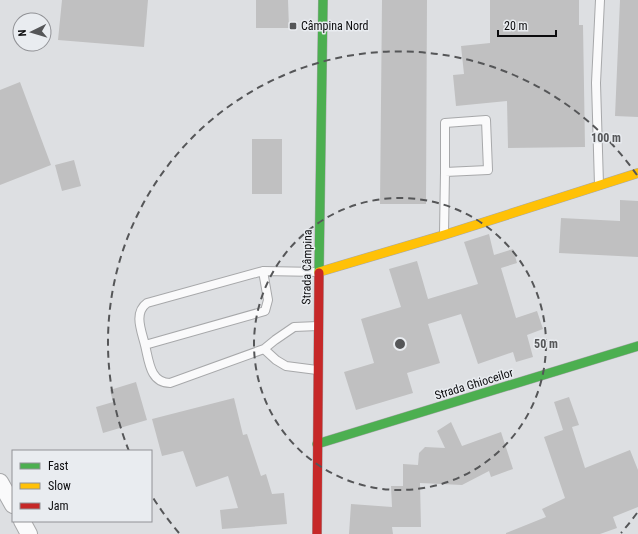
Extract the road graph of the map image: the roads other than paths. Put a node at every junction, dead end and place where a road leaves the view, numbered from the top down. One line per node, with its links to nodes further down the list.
1 (323, 0): 8 (street, Strada Câmpina)
2 (600, 0): 5 (lane)
3 (445, 172): 3 (lane); 6 (lane)
4 (638, 174): 5 (street)
5 (599, 186): 6 (street)
6 (444, 235): 8 (street)
7 (264, 271): 8 (lane); 10 (lane); 10 (lane)
8 (319, 272): 9 (street, Strada Câmpina)
9 (318, 326): 12 (lane); 13 (street, Strada Câmpina)
10 (145, 345): 12 (lane)
11 (638, 346): 14 (street, Strada Ghioceilor)
12 (264, 349): 13 (lane)
13 (318, 370): 14 (street, Strada Câmpina)
14 (317, 444): 19 (street, Strada Câmpina)
15 (0, 482): 16 (street)
16 (12, 503)
17 (23, 522): 18 (street)
18 (29, 534)
19 (317, 534)

